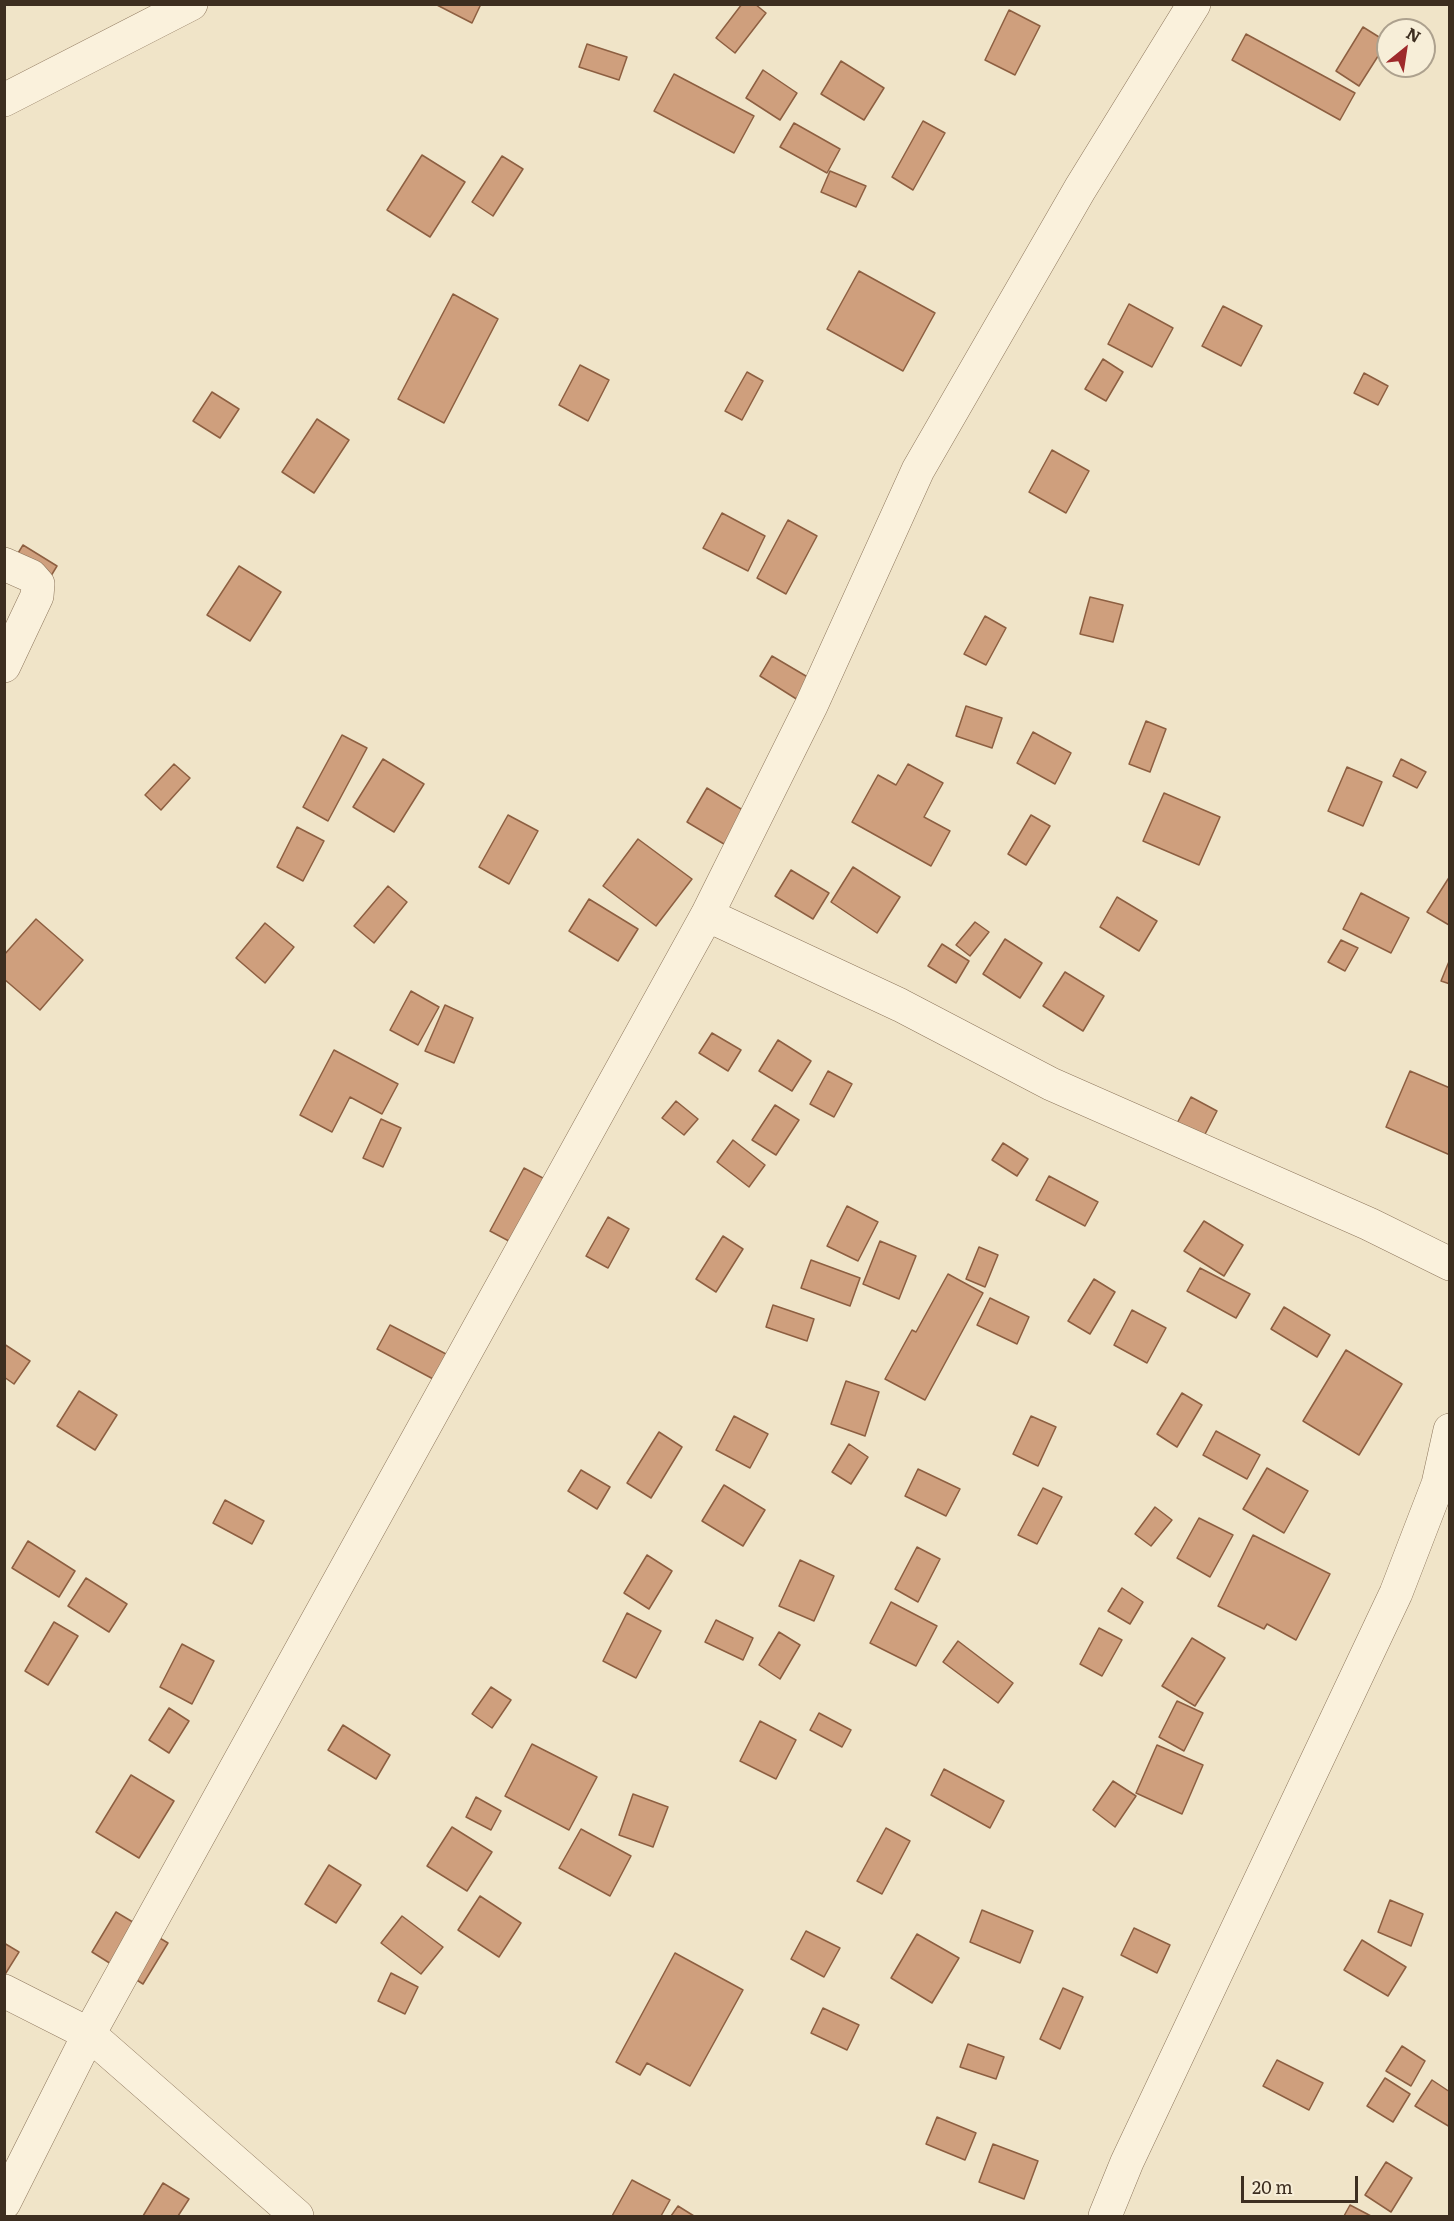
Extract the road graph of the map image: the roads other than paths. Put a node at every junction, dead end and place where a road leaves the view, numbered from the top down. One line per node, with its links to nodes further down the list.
1 (191, 4): 3 (street)
2 (1194, 4): 6 (street)
3 (4, 100)
4 (4, 564): 5 (street)
5 (4, 666)
6 (708, 915): 7 (street); 10 (street)
7 (1449, 1264)
8 (1449, 1430): 13 (street)
9 (4, 1991): 10 (street)
10 (89, 2034): 11 (street); 12 (street)
11 (4, 2203)
12 (297, 2217)
13 (1105, 2217)

